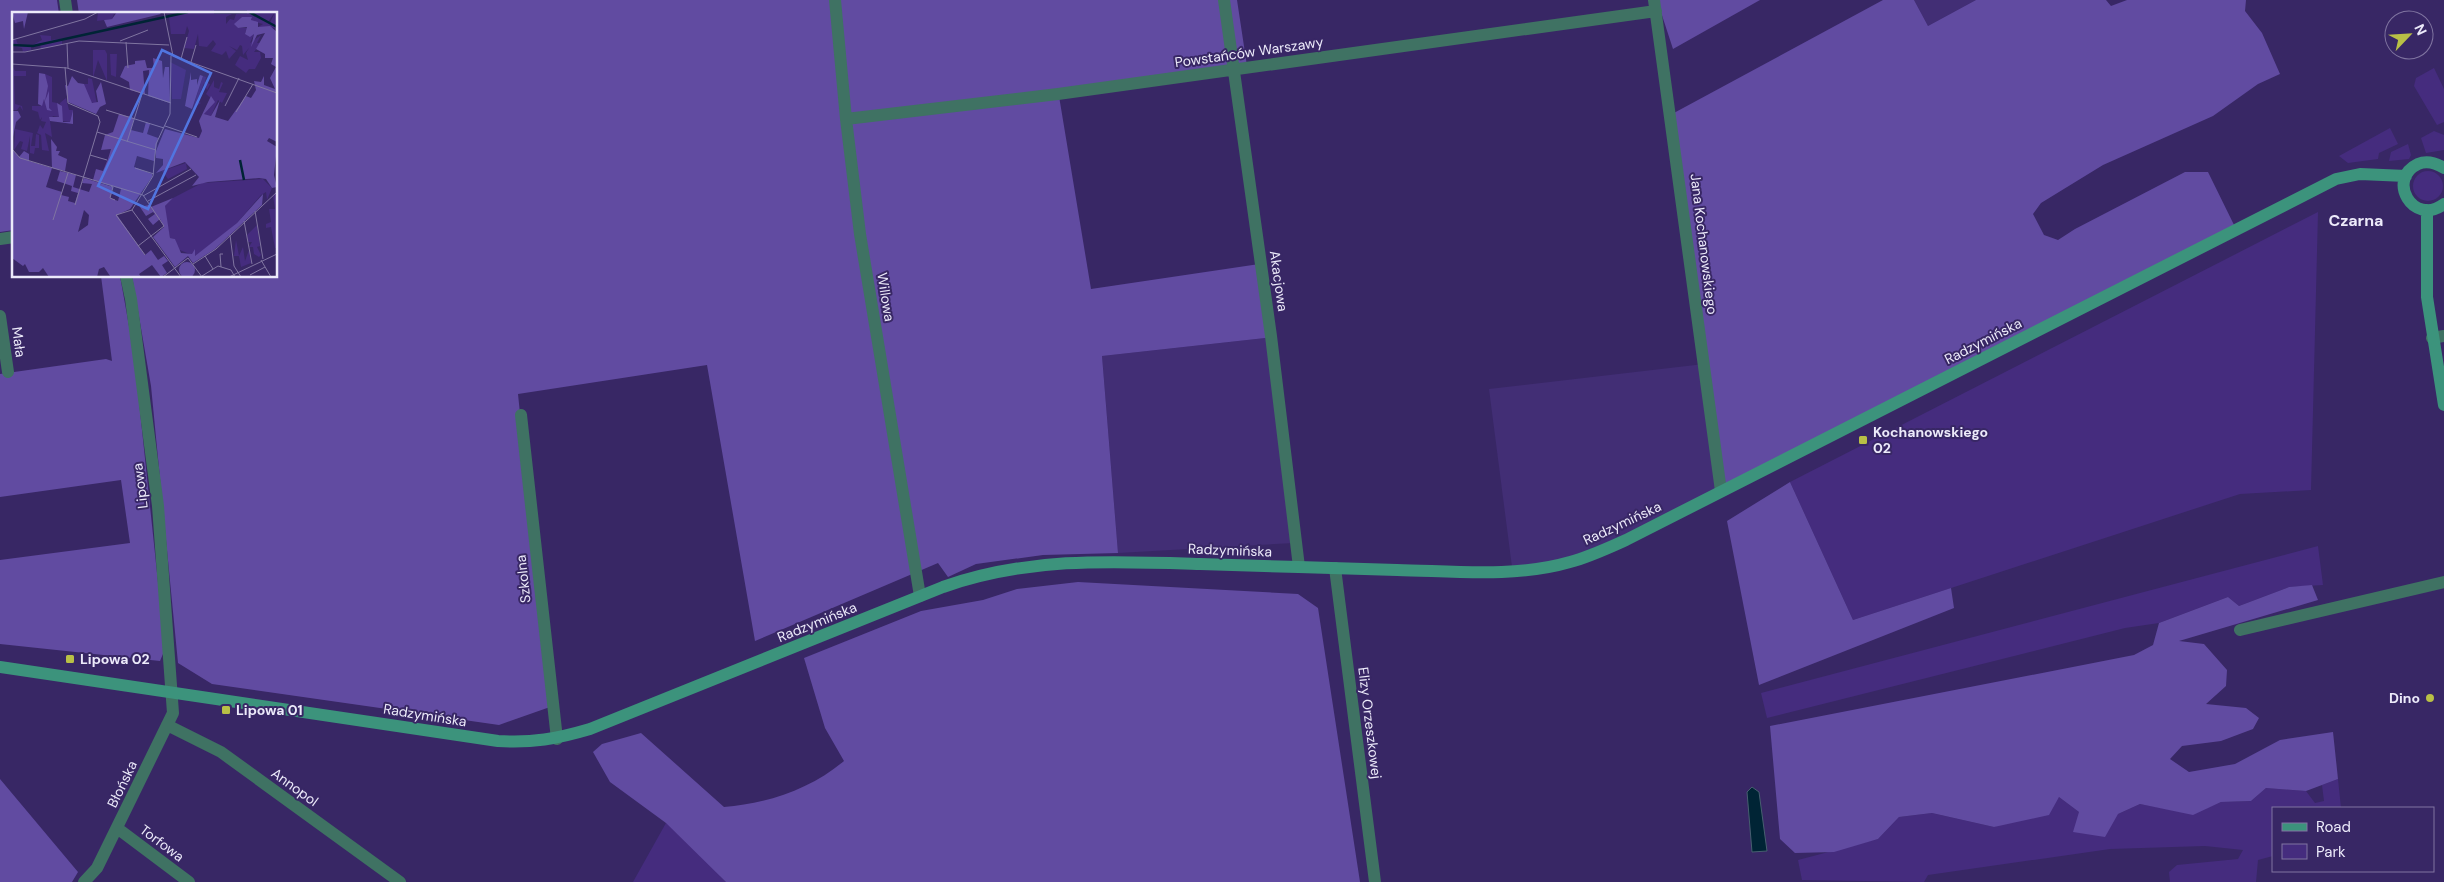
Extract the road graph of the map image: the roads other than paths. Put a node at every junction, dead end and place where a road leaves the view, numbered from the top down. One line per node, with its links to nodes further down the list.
1 (835, 0): 5 (street, Willowa)
2 (1224, 0): 4 (street, Akacjowa)
3 (1655, 5): 4 (street, Powstańców Warszawy); 16 (street, Jana Kochanowskiego)
4 (1234, 69): 5 (street, Powstańców Warszawy); 17 (street, Akacjowa)
5 (846, 119): 20 (street, Willowa)
6 (2444, 168): 7 (street)
7 (2406, 176): 9 (street); 16 (street, Radzymińska)
8 (2444, 204): 9 (street)
9 (2428, 210): 12 (street)
10 (126, 278): 23 (street, Lipowa)
11 (0, 316): 13 (street, Mała)
12 (2438, 337): 14 (street)
13 (8, 372)
14 (2444, 405)
15 (521, 414): 25 (street, Szkolna)
16 (1721, 491): 18 (street, Radzymińska)
17 (1299, 567): 18 (street, Radzymińska); 20 (street, Radzymińska)
18 (1335, 568): 30 (street, Elizy Orzeszkowej)
19 (2444, 582): 21 (street)
20 (920, 596): 25 (street, Radzymińska)
21 (2240, 630)
22 (0, 668): 23 (street, Radzymińska)
23 (174, 693): 24 (street, Błońska); 25 (street, Radzymińska)
24 (167, 725): 26 (street, Błońska); 29 (street, Annopol)
25 (557, 739)
26 (117, 828): 27 (street, Błońska); 28 (street, Torfowa)
27 (84, 882)
28 (189, 882)
29 (400, 882)
30 (1375, 882)

